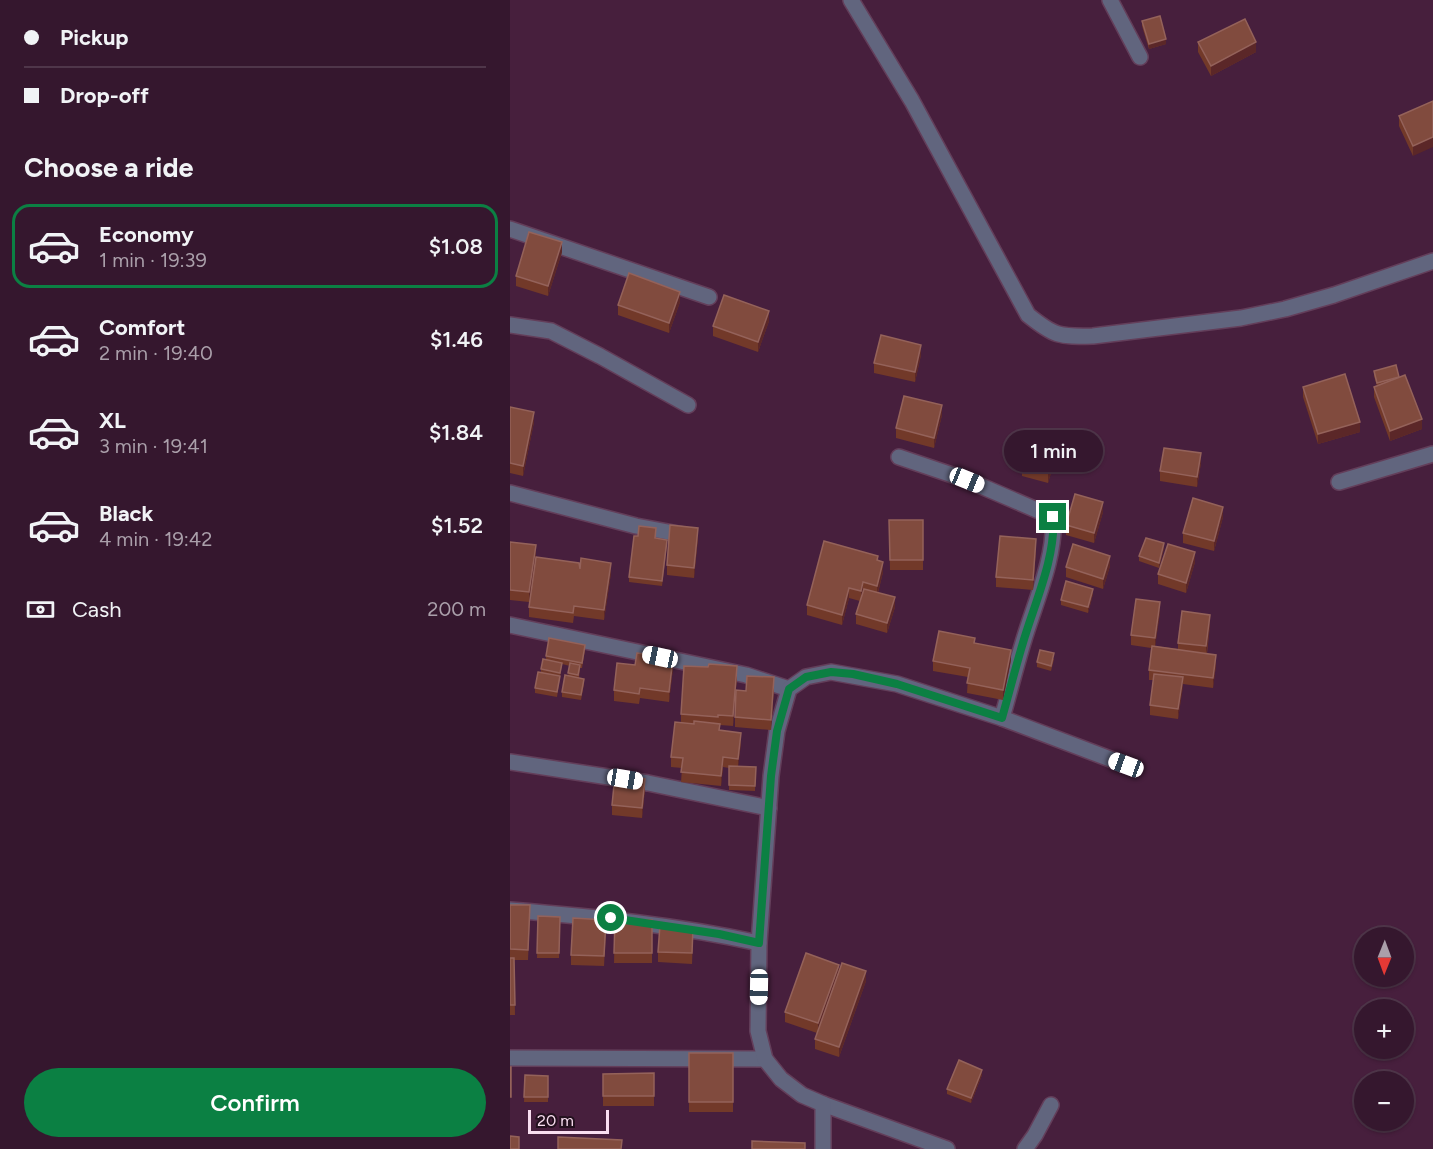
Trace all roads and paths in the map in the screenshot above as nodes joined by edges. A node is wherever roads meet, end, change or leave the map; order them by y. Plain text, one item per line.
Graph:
1 (851, 0) edge
2 (1110, 0) edge
3 (1140, 57) dead end
4 (510, 229) edge
5 (1433, 261) edge
6 (709, 297) dead end
7 (510, 325) edge
8 (688, 405) dead end
9 (1433, 454) edge
10 (899, 457) dead end
11 (1339, 482) dead end
12 (510, 493) edge
13 (684, 535) edge
14 (510, 625) edge
15 (789, 689) junction
16 (1002, 718) junction
17 (510, 762) edge
18 (1126, 765) dead end
19 (769, 808) junction
20 (510, 910) edge
21 (759, 943) junction
22 (510, 1058) edge
23 (765, 1059) junction
24 (823, 1104) junction
25 (1050, 1105) dead end
26 (823, 1149) edge
27 (947, 1149) edge
28 (1025, 1149) edge

1 - 5 street
2 - 3 street
4 - 6 street
7 - 8 street
9 - 11 street
10 - 16 street
12 - 13 street
14 - 15 street
15 - 16 street
15 - 19 street
16 - 18 street
17 - 19 street
19 - 21 street
20 - 21 street
21 - 23 street
22 - 23 street
23 - 24 street
24 - 26 street
24 - 27 street
25 - 28 street

